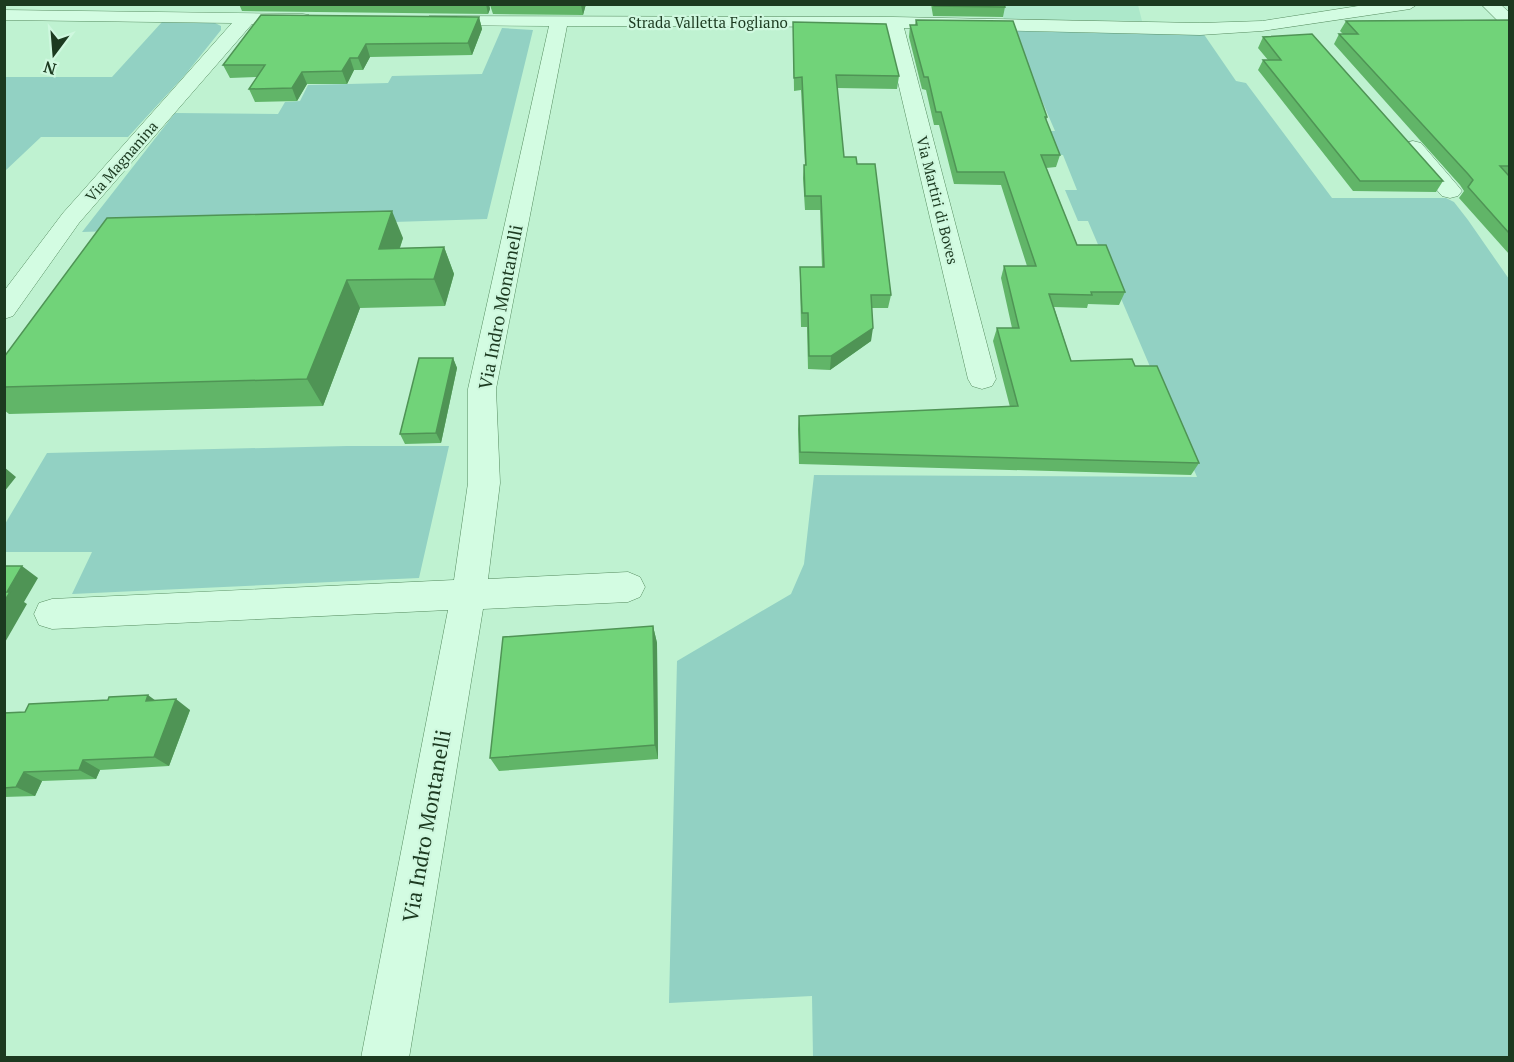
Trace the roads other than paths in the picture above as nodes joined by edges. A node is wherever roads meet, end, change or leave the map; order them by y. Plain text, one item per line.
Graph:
1 (1410, 4) edge
2 (1489, 4) edge
3 (723, 13) edge
4 (796, 13) edge
5 (4, 15) edge
6 (901, 16) edge
7 (246, 19) junction
8 (315, 19) edge
9 (420, 20) edge
10 (559, 22) junction
11 (1509, 23) edge
12 (1398, 131) edge
13 (1450, 191) dead end
14 (4, 310) edge
15 (982, 379) dead end
16 (628, 587) dead end
17 (467, 594) junction
18 (52, 614) dead end
19 (385, 1058) edge

1 - 6 street, Strada Valletta Fogliano
2 - 11 street
3 - 4 street, Strada Valletta Fogliano
3 - 10 street, Strada Valletta Fogliano
4 - 6 street, Strada Valletta Fogliano
5 - 7 street
6 - 15 street, Via Martiri di Boves
7 - 8 street
7 - 14 street, Via Magnanina
9 - 10 street, Strada Valletta Fogliano
10 - 17 street, Via Indro Montanelli
12 - 13 street
16 - 17 street
17 - 18 street
17 - 19 street, Via Indro Montanelli

